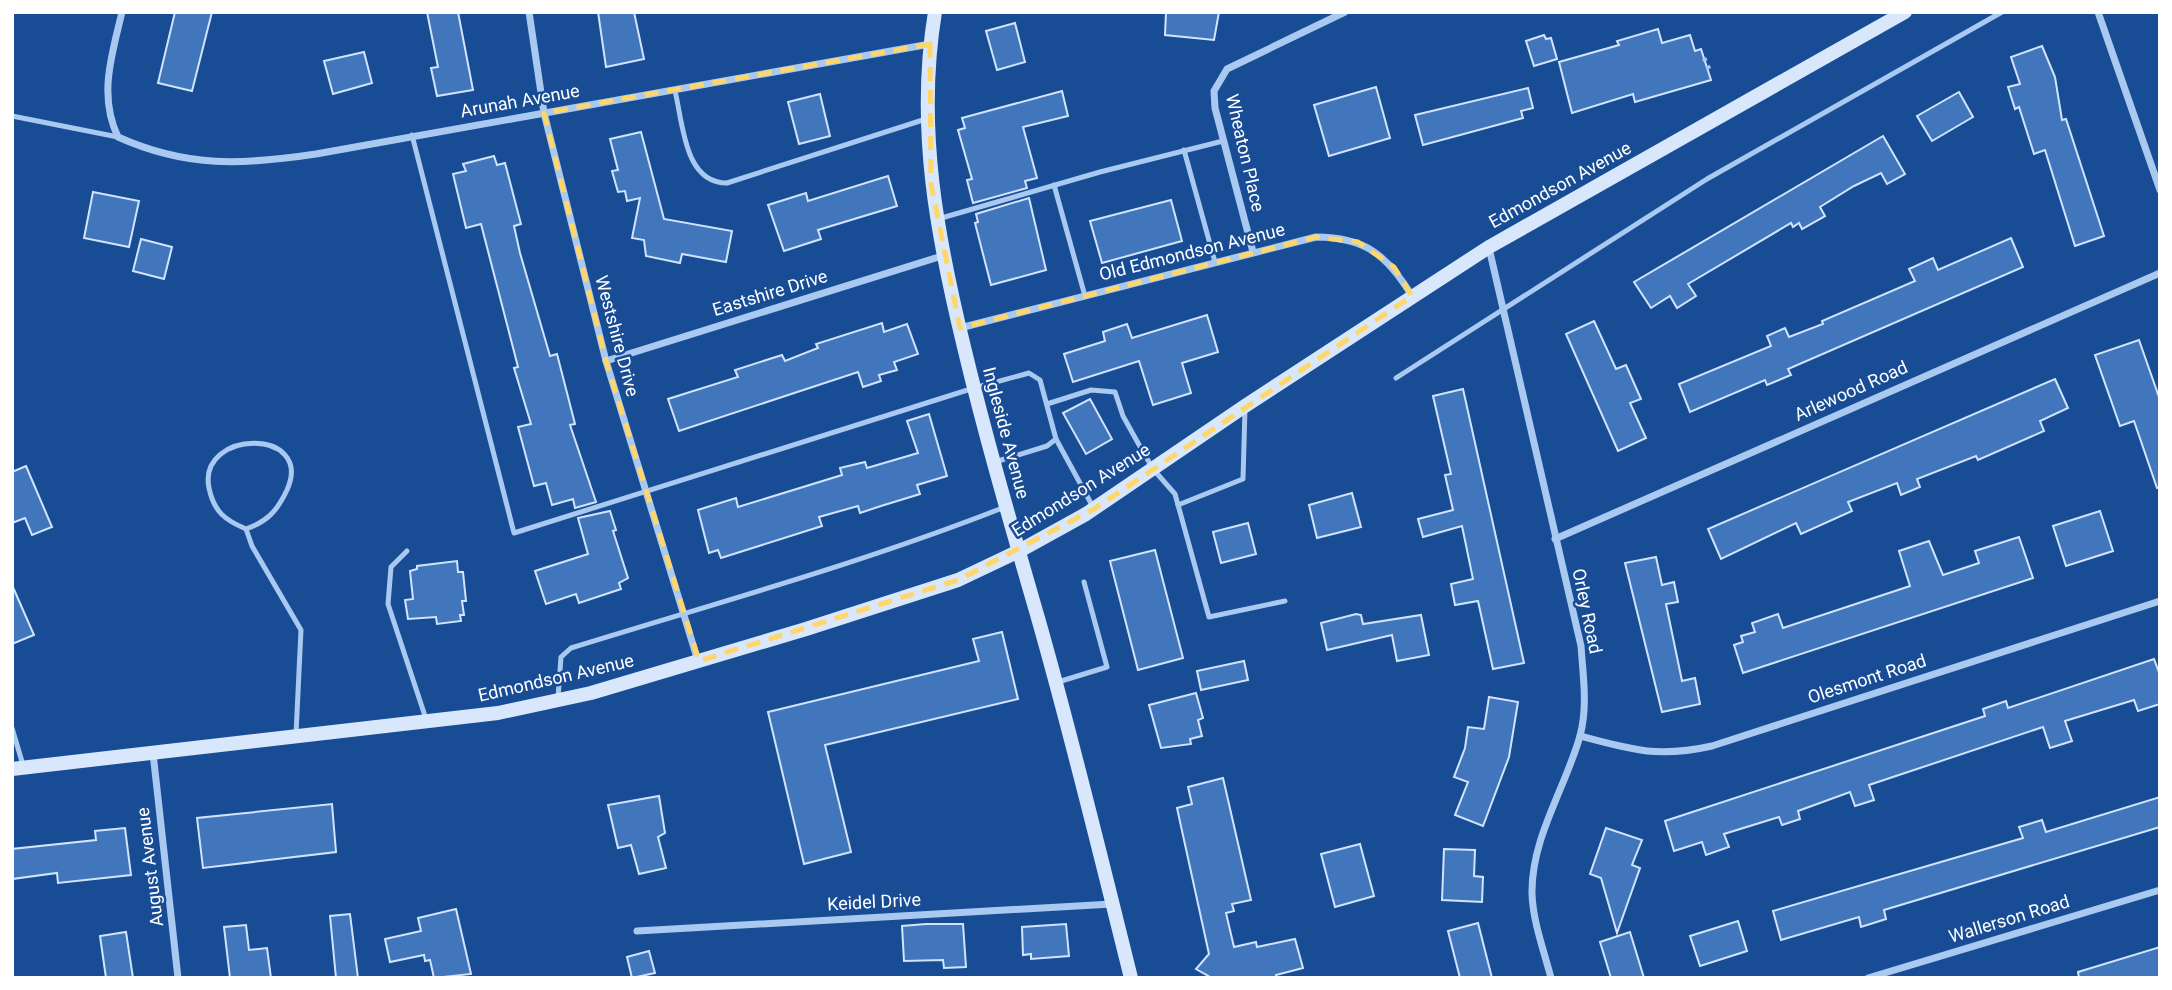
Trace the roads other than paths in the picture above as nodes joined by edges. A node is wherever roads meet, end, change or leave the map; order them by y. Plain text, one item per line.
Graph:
1 (122, 12) edge
2 (530, 12) edge
3 (935, 12) edge
4 (1345, 12) edge
5 (1905, 12) edge
6 (2002, 12) edge
7 (2098, 12) edge
8 (930, 44) junction
9 (676, 91) junction
10 (544, 113) junction
11 (12, 116) edge
12 (926, 119) junction
13 (412, 135) junction
14 (118, 137) junction
15 (1223, 141) junction
16 (1184, 150) junction
17 (1054, 185) junction
18 (2160, 190) edge
19 (935, 220) junction
20 (1489, 247) junction
21 (1253, 252) junction
22 (942, 257) junction
23 (1215, 262) junction
24 (2160, 273) edge
25 (1085, 296) junction
26 (1412, 296) junction
27 (1504, 310) junction
28 (960, 328) junction
29 (606, 360) junction
30 (1396, 378) dead end
31 (974, 388) junction
32 (1047, 404) junction
33 (1245, 405) junction
34 (1056, 439) junction
35 (992, 463) junction
36 (1153, 469) junction
37 (645, 492) junction
38 (1178, 505) junction
39 (1005, 507) junction
40 (1094, 509) junction
41 (246, 529) junction
42 (1555, 538) junction
43 (407, 551) dead end
44 (1019, 551) junction
45 (1083, 582) dead end
46 (1285, 601) dead end
47 (2160, 601) edge
48 (684, 613) junction
49 (699, 661) junction
50 (1055, 682) junction
51 (558, 701) junction
52 (427, 722) junction
53 (12, 728) edge
54 (1580, 736) junction
55 (296, 737) junction
56 (153, 753) junction
57 (18, 769) edge
58 (2160, 890) edge
59 (1112, 904) junction
60 (637, 931) dead end
61 (178, 978) edge
62 (1131, 978) edge
63 (1551, 978) edge
64 (1868, 978) edge

1 - 14 street
2 - 10 street, Westshire Drive
3 - 8 main road, Ingleside Avenue
4 - 15 street, Wheaton Place
5 - 20 main road, Edmondson Avenue
6 - 27 lane
7 - 18 street
8 - 9 street, Arunah Avenue
8 - 12 main road, Ingleside Avenue
9 - 10 street, Arunah Avenue
9 - 12 lane
10 - 13 street, Arunah Avenue
10 - 29 street, Westshire Drive
11 - 14 lane, Arunah Avenue
12 - 19 main road, Ingleside Avenue
13 - 14 street, Arunah Avenue
13 - 37 lane
15 - 16 lane
15 - 21 street, Wheaton Place
16 - 17 lane
16 - 23 lane
17 - 19 lane
17 - 25 lane
19 - 22 main road, Ingleside Avenue
20 - 26 main road, Edmondson Avenue
20 - 27 street, Orley Road
21 - 23 street, Old Edmondson Avenue
21 - 26 street, Old Edmondson Avenue
22 - 28 main road, Ingleside Avenue
22 - 29 street, Eastshire Drive
23 - 25 street, Old Edmondson Avenue
24 - 42 street, Arlewood Road
25 - 28 street, Old Edmondson Avenue
26 - 33 main road, Edmondson Avenue
27 - 30 lane
27 - 42 street, Orley Road
28 - 31 main road, Ingleside Avenue
29 - 37 street, Westshire Drive
31 - 32 lane
31 - 35 main road, Ingleside Avenue
31 - 37 lane
32 - 34 lane
32 - 36 lane
33 - 36 main road, Edmondson Avenue
33 - 38 lane
34 - 35 lane
34 - 40 lane
35 - 39 main road, Ingleside Avenue
36 - 38 lane
36 - 40 main road, Edmondson Avenue
37 - 48 street, Westshire Drive
38 - 46 lane
39 - 44 main road, Ingleside Avenue
39 - 48 lane
40 - 44 main road, Edmondson Avenue
41 - 41 lane
41 - 55 lane
42 - 54 street, Orley Road
43 - 52 lane
44 - 49 main road, Edmondson Avenue
44 - 50 main road, Ingleside Avenue
45 - 50 lane
47 - 54 street, Olesmont Road
48 - 49 street, Westshire Drive
48 - 51 lane
49 - 51 main road, Edmondson Avenue
50 - 59 main road, Ingleside Avenue
51 - 52 main road, Edmondson Avenue
52 - 55 main road, Edmondson Avenue
53 - 57 lane
54 - 63 street, Orley Road
55 - 56 main road, Edmondson Avenue
56 - 57 main road, Edmondson Avenue
56 - 61 street, August Avenue
58 - 64 street, Wallerson Road
59 - 60 street, Keidel Drive
59 - 62 main road, Ingleside Avenue

